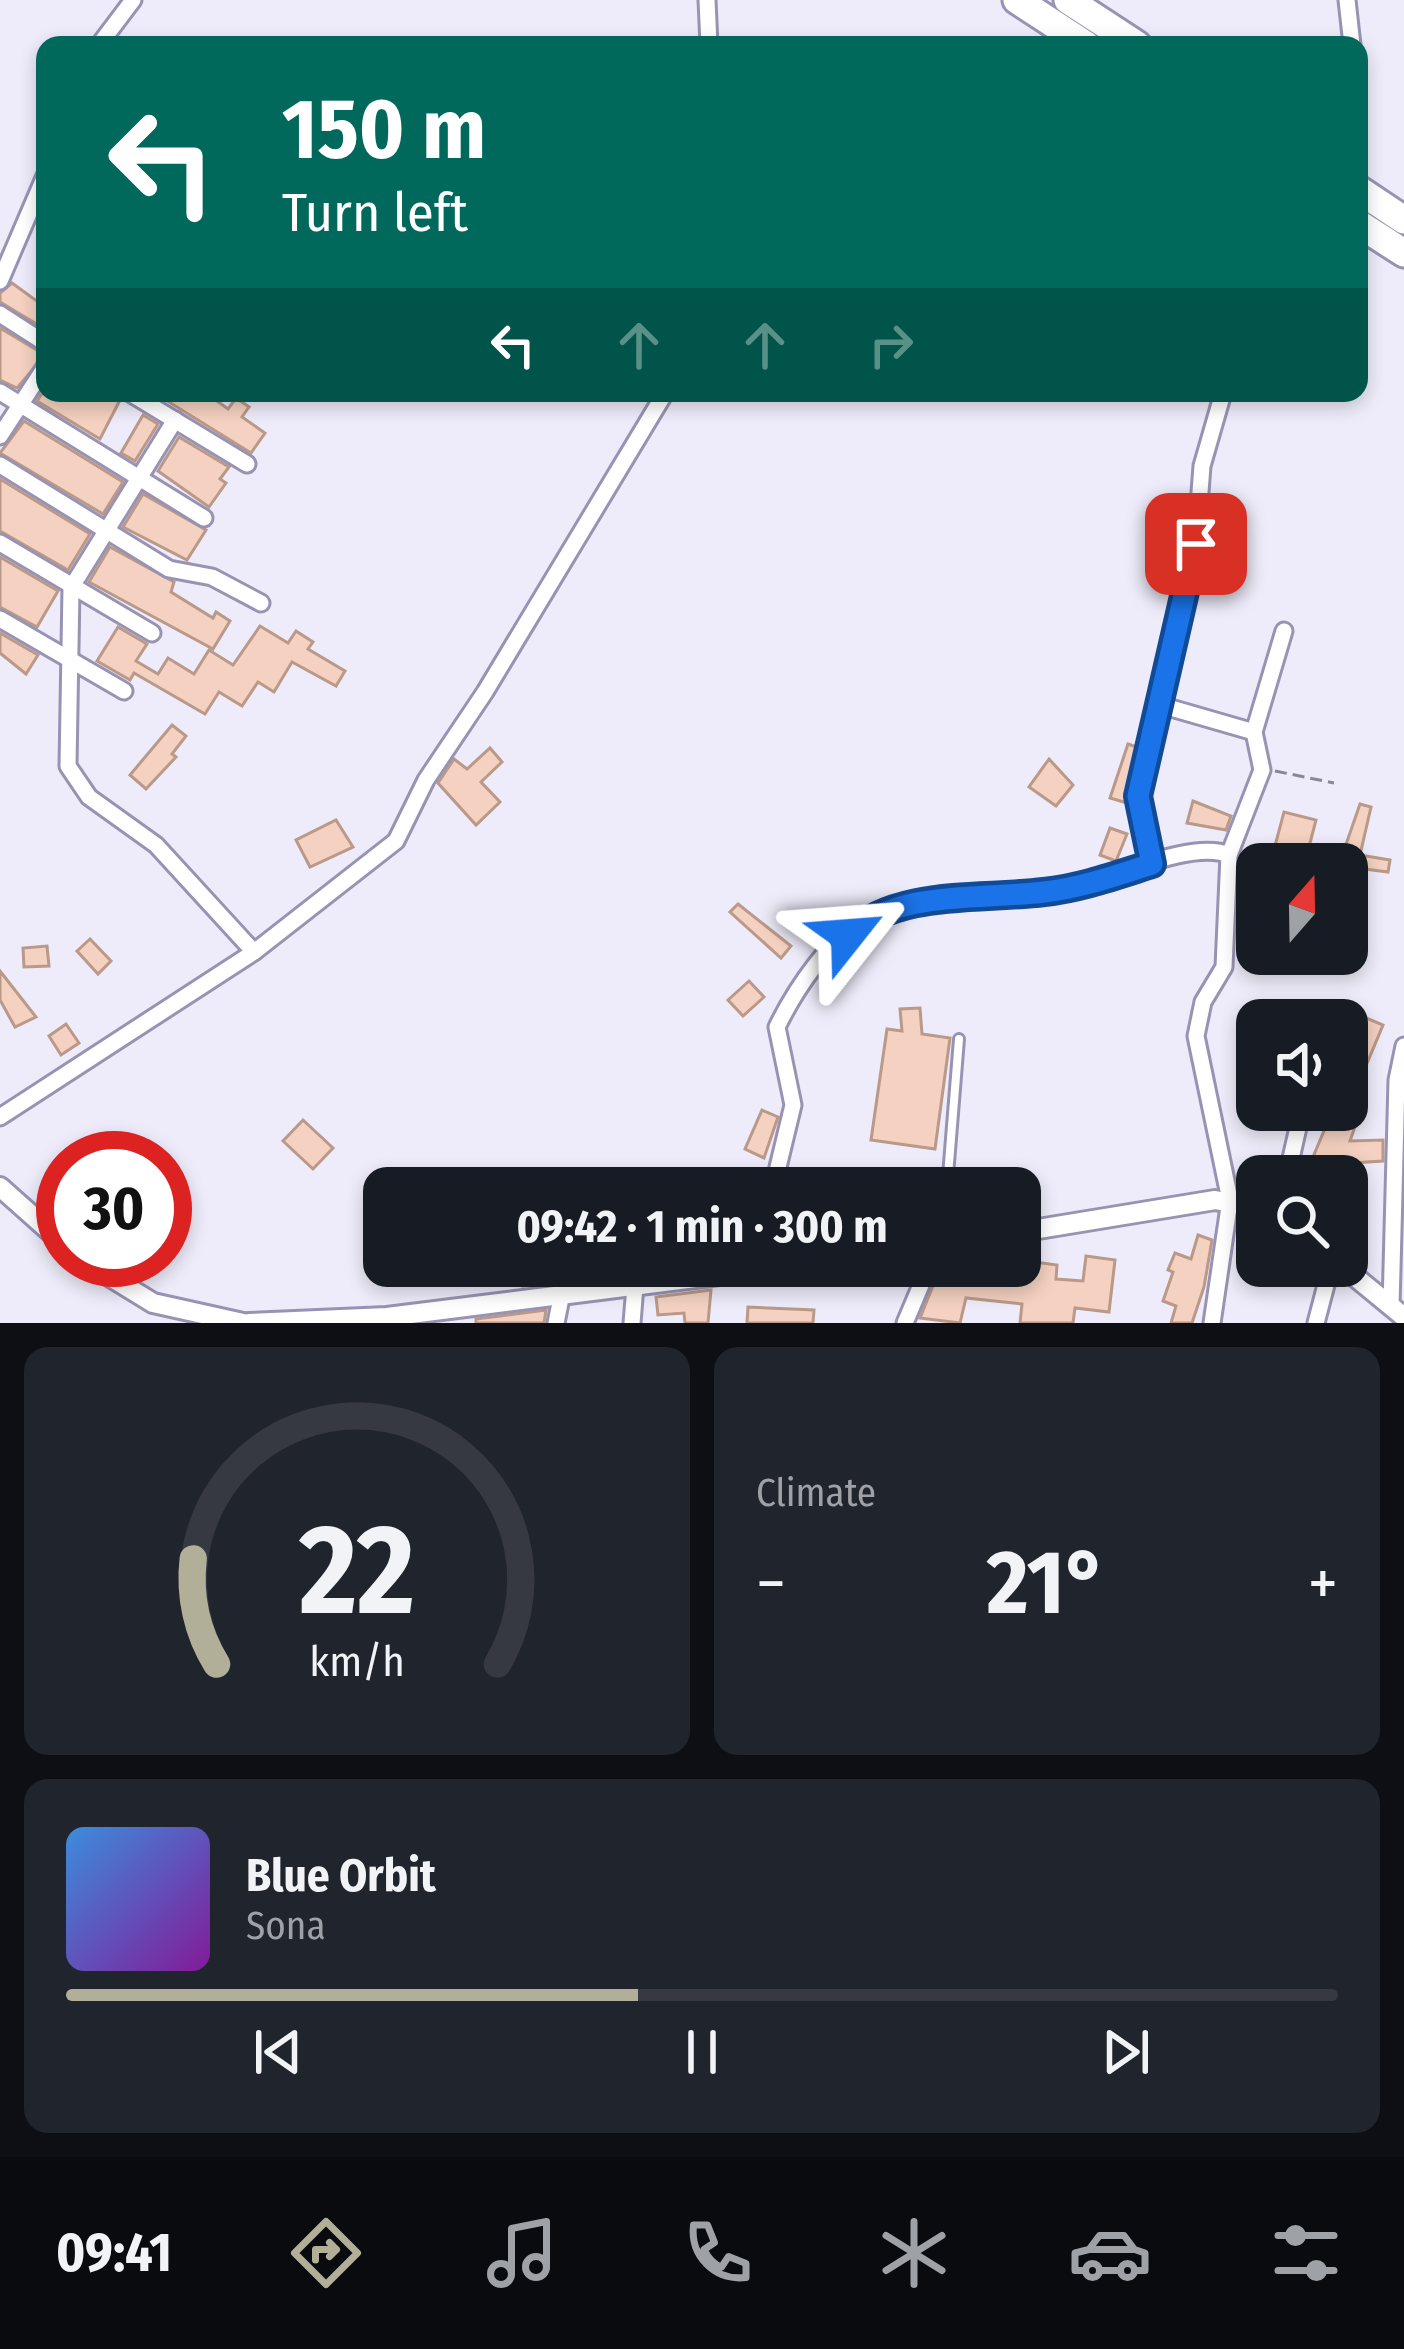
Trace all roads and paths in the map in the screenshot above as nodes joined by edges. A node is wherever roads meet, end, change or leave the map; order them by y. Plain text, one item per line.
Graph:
1 (133, 0) edge
2 (706, 0) edge
3 (1017, 0) edge
4 (1068, 0) edge
5 (1347, 0) edge
6 (105, 36) edge
7 (708, 36) edge
8 (1072, 36) edge
9 (1123, 36) edge
10 (1351, 36) edge
11 (1368, 196) edge
12 (36, 197) edge
13 (1404, 220) edge
14 (1368, 230) edge
15 (1404, 254) edge
16 (0, 280) edge
17 (0, 314) edge
18 (36, 337) edge
19 (36, 382) edge
20 (0, 392) edge
21 (145, 402) edge
22 (660, 402) edge
23 (1220, 402) edge
24 (21, 406) junction
25 (175, 420) junction
26 (0, 436) edge
27 (248, 464) dead end
28 (0, 465) edge
29 (142, 478) junction
30 (204, 518) dead end
31 (106, 534) junction
32 (0, 543) edge
33 (71, 588) junction
34 (261, 603) dead end
35 (0, 619) edge
36 (152, 632) dead end
37 (1284, 632) dead end
38 (74, 664) junction
39 (124, 691) dead end
40 (1156, 704) junction
41 (1255, 732) junction
42 (1262, 770) junction
43 (1334, 784) dead end
44 (1229, 855) junction
45 (1152, 864) junction
46 (254, 952) junction
47 (959, 1039) dead end
48 (1404, 1046) edge
49 (0, 1117) edge
50 (778, 1167) edge
51 (949, 1167) edge
52 (0, 1186) edge
53 (1230, 1200) junction
54 (1236, 1202) edge
55 (36, 1219) edge
56 (1041, 1229) edge
57 (126, 1287) edge
58 (625, 1287) edge
59 (635, 1287) edge
60 (920, 1287) edge
61 (1325, 1287) edge
62 (1368, 1287) edge
63 (562, 1293) junction
64 (1398, 1311) edge
65 (404, 1318) edge
66 (249, 1323) edge
67 (556, 1323) edge
68 (632, 1323) edge
69 (905, 1323) edge
70 (1212, 1323) edge
71 (1316, 1323) edge

1 - 6 street
2 - 7 street
3 - 8 highway
4 - 9 highway
5 - 10 street
11 - 13 highway
12 - 16 street
14 - 15 highway
17 - 18 street
19 - 24 street
20 - 24 street
21 - 25 street
22 - 46 street
23 - 40 street
24 - 26 street
24 - 29 street
25 - 27 street
25 - 29 street
28 - 31 street
29 - 30 street
29 - 31 street
31 - 33 street
31 - 34 street
32 - 33 street
33 - 36 street
33 - 38 street
35 - 38 street
37 - 41 street
38 - 39 street
38 - 46 street
40 - 41 street
40 - 45 street
41 - 42 street
42 - 43 path
42 - 44 street
44 - 45 street
44 - 53 street
45 - 50 street
46 - 49 street
47 - 51 lane
48 - 64 street
52 - 55 street
53 - 54 street
53 - 56 street
53 - 70 street
57 - 66 street
58 - 63 street
59 - 68 street
60 - 69 street
61 - 71 street
62 - 64 street
63 - 65 street
63 - 67 street
65 - 66 street

